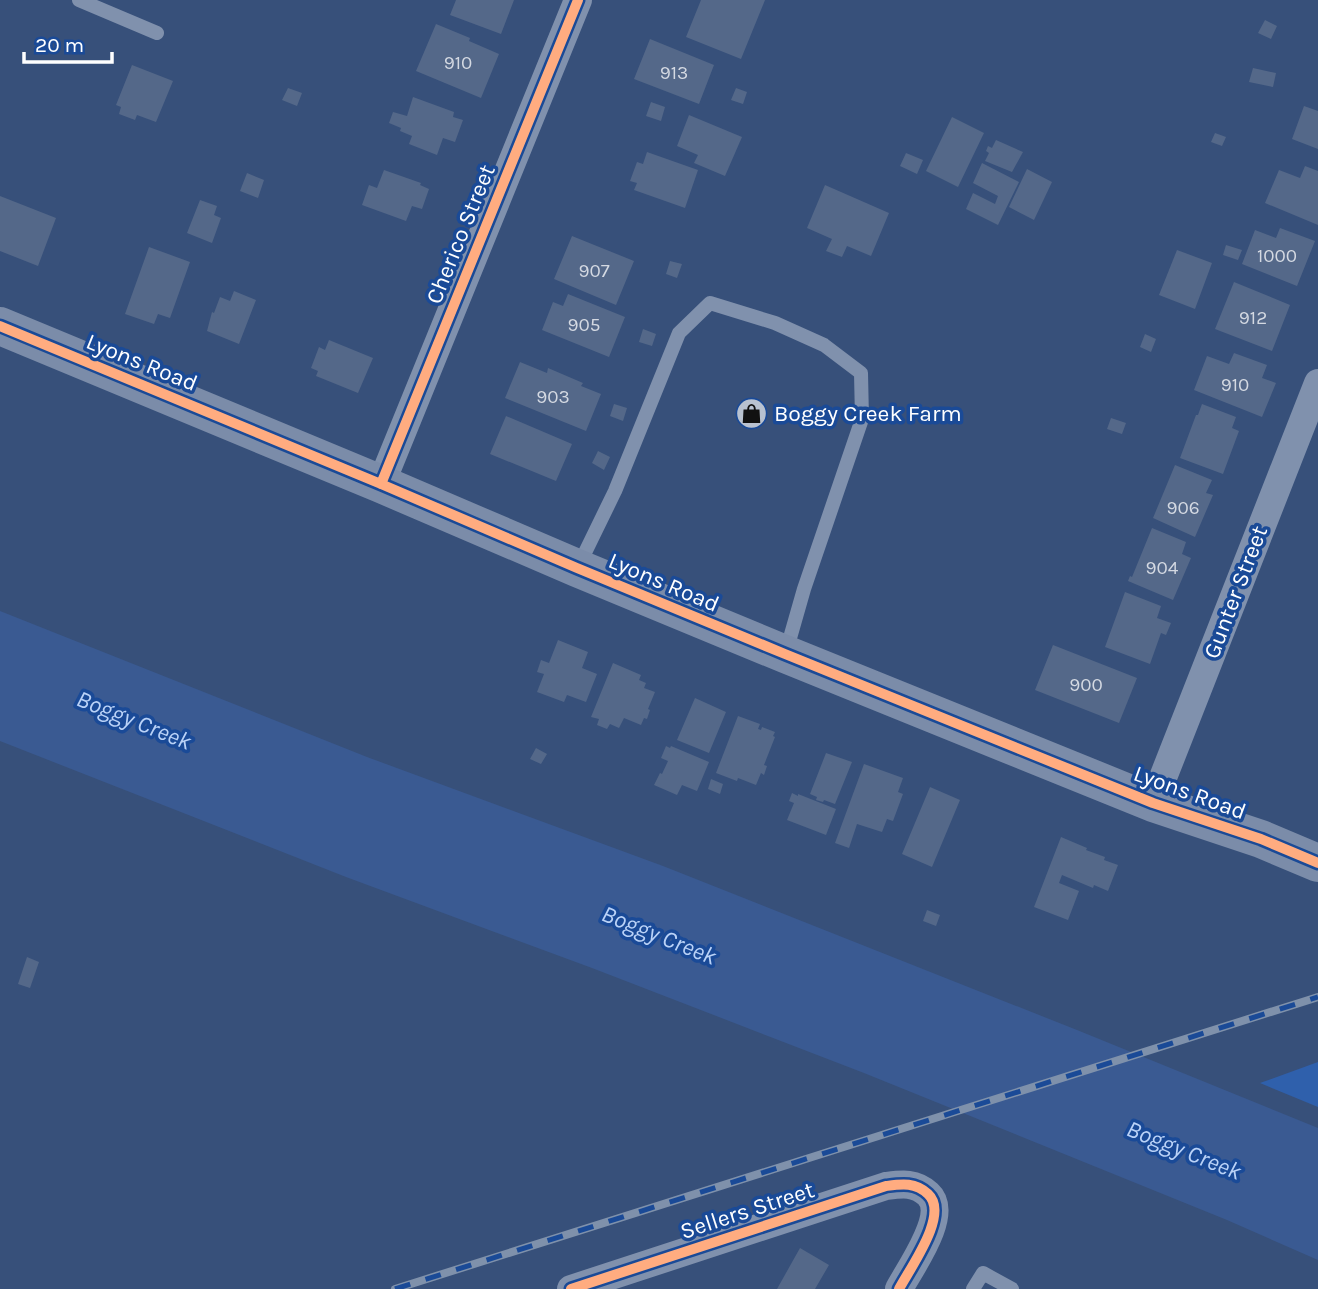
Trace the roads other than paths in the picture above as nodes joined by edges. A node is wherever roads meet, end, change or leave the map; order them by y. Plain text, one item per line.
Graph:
1 (79, 0) edge
2 (578, 0) edge
3 (157, 33) dead end
4 (0, 326) edge
5 (1318, 383) edge
6 (381, 484) junction
7 (577, 568) junction
8 (785, 654) junction
9 (1153, 803) junction
10 (1318, 863) edge
11 (571, 1289) edge
12 (899, 1289) edge
13 (974, 1289) edge
14 (1012, 1289) edge

1 - 3 lane
2 - 6 street, Cherico Street
4 - 6 street, Lyons Road
5 - 9 street, Gunter Street
6 - 7 street, Lyons Road
7 - 8 street, Lyons Road
7 - 8 lane
8 - 9 street, Lyons Road
9 - 10 street, Lyons Road
11 - 12 street, Sellers Street
13 - 14 lane

